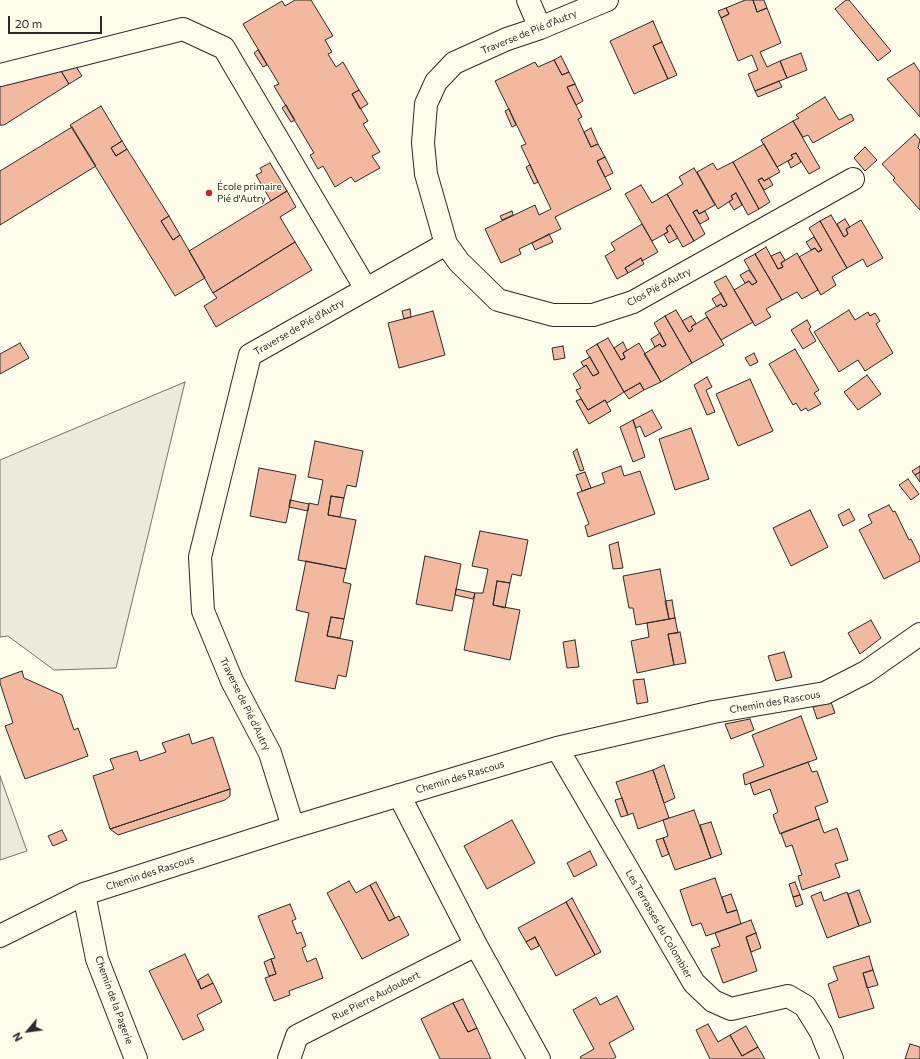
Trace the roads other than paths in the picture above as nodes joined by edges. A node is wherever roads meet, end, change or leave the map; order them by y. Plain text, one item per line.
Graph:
1 (528, 0) edge
2 (607, 0) edge
3 (540, 28) junction
4 (0, 75) edge
5 (852, 179) dead end
6 (446, 244) junction
7 (366, 289) junction
8 (920, 634) edge
9 (557, 748) junction
10 (399, 795) junction
11 (292, 827) junction
12 (84, 894) junction
13 (0, 936) edge
14 (476, 945) junction
15 (136, 1059) edge
16 (289, 1059) edge
17 (539, 1059) edge
18 (832, 1059) edge

1 - 3 street
2 - 3 street, Traverse de Pié d'Autry
3 - 6 street, Traverse de Pié d'Autry
4 - 7 street
5 - 6 street, Clos Pié d'Autry
6 - 7 street, Traverse de Pié d'Autry
7 - 11 street, Traverse de Pié d'Autry
8 - 9 street, Chemin des Rascous
9 - 10 street, Chemin des Rascous
9 - 18 street, Les Terrasses du Colombier
10 - 11 street, Chemin des Rascous
10 - 14 street
11 - 12 street, Chemin des Rascous
12 - 13 street, Chemin des Rascous
12 - 15 street, Chemin de la Pagerie
14 - 16 street, Rue Pierre Audoubert
14 - 17 street

